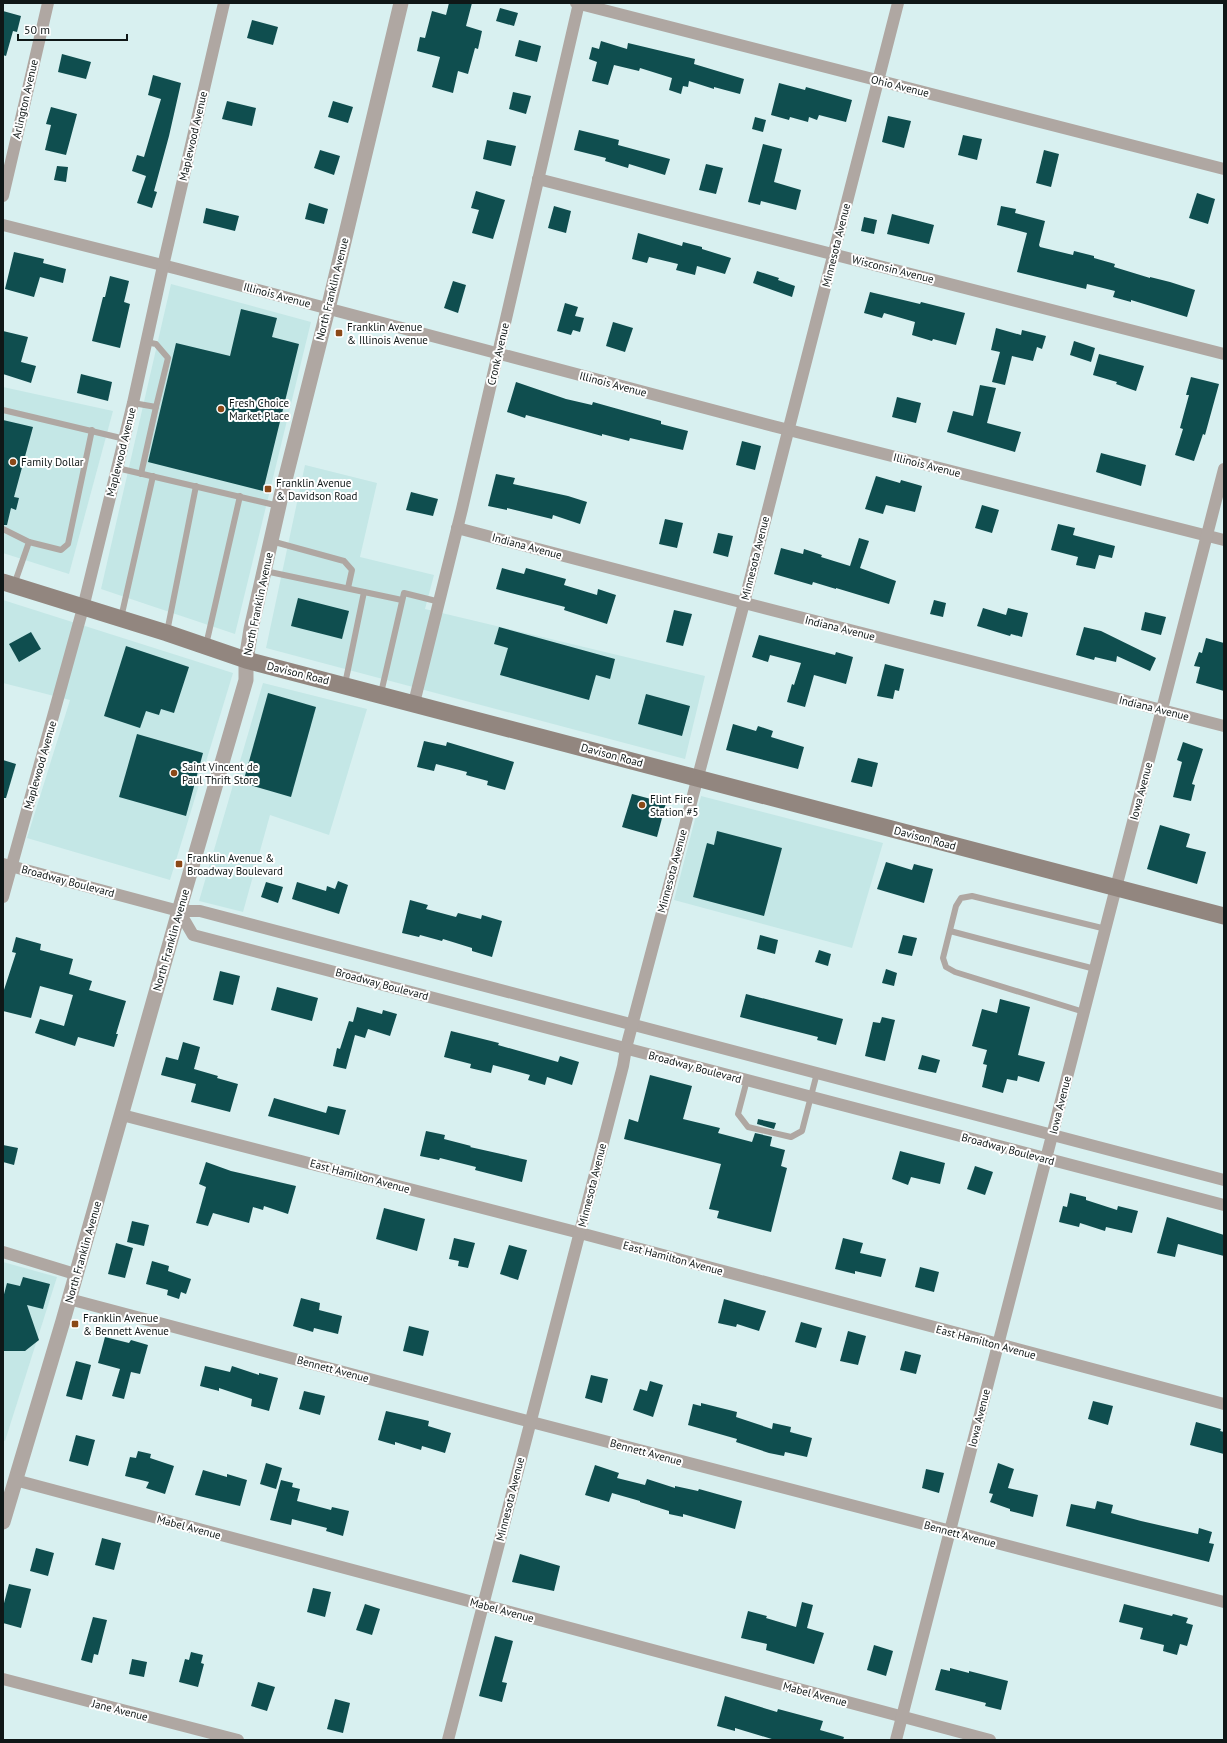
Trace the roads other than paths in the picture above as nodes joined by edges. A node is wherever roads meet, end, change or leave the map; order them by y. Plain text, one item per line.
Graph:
1 (48, 3) edge
2 (224, 3) edge
3 (401, 3) edge
4 (578, 3) edge
5 (898, 3) edge
6 (878, 81) junction
7 (1224, 170) edge
8 (538, 179) junction
9 (3, 196) edge
10 (3, 225) edge
11 (834, 254) junction
12 (163, 266) junction
13 (328, 309) junction
14 (146, 342) junction
15 (498, 353) junction
16 (1224, 354) edge
17 (134, 403) junction
18 (156, 407) junction
19 (3, 410) edge
20 (92, 430) junction
21 (787, 430) junction
22 (125, 439) junction
23 (117, 468) junction
24 (1224, 469) edge
25 (142, 474) junction
26 (153, 476) junction
27 (196, 486) junction
28 (240, 496) junction
29 (279, 506) junction
30 (457, 528) junction
31 (3, 529) edge
32 (1208, 536) junction
33 (1224, 540) edge
34 (271, 541) junction
35 (29, 542) junction
36 (264, 570) junction
37 (8, 584) edge
38 (348, 588) junction
39 (364, 592) junction
40 (402, 600) junction
41 (440, 602) junction
42 (744, 603) junction
43 (83, 608) junction
44 (121, 620) junction
45 (167, 633) junction
46 (206, 646) junction
47 (246, 660) junction
48 (344, 685) junction
49 (381, 695) junction
50 (414, 704) junction
51 (1162, 710) junction
52 (1224, 726) edge
53 (697, 778) junction
54 (7, 865) edge
55 (1116, 888) junction
56 (3, 897) edge
57 (179, 911) junction
58 (1224, 916) edge
59 (1106, 929) junction
60 (950, 931) junction
61 (1095, 969) junction
62 (1084, 1012) junction
63 (632, 1024) junction
64 (626, 1048) junction
65 (817, 1073) junction
66 (747, 1080) junction
67 (810, 1097) junction
68 (122, 1115) junction
69 (1052, 1135) junction
70 (1046, 1159) junction
71 (1224, 1180) edge
72 (1224, 1205) edge
73 (580, 1234) junction
74 (3, 1252) edge
75 (76, 1274) junction
76 (69, 1299) junction
77 (998, 1345) junction
78 (1224, 1404) edge
79 (530, 1421) junction
80 (15, 1480) junction
81 (3, 1522) edge
82 (950, 1532) junction
83 (1224, 1602) edge
84 (483, 1605) junction
85 (3, 1680) edge
86 (902, 1717) junction
87 (238, 1740) edge
88 (448, 1740) edge
89 (896, 1740) edge
90 (990, 1740) edge

1 - 9 street, Arlington Avenue
2 - 12 street, Maplewood Avenue
3 - 13 street, North Franklin Avenue
4 - 6 street, Ohio Avenue
4 - 8 street, Cronk Avenue
5 - 6 street, Minnesota Avenue
6 - 7 street, Ohio Avenue
6 - 11 street, Minnesota Avenue
8 - 11 street, Wisconsin Avenue
8 - 15 street, Cronk Avenue
10 - 12 street, Illinois Avenue
11 - 16 street, Wisconsin Avenue
11 - 21 street, Minnesota Avenue
12 - 13 street, Illinois Avenue
12 - 14 street, Maplewood Avenue
13 - 15 street, Illinois Avenue
13 - 29 street, North Franklin Avenue
14 - 17 street, Maplewood Avenue
14 - 18 lane
15 - 21 street, Illinois Avenue
15 - 30 street, Cronk Avenue
17 - 18 lane
17 - 22 street, Maplewood Avenue
18 - 25 lane
19 - 20 lane
20 - 22 lane
20 - 35 lane
21 - 32 street, Illinois Avenue
21 - 42 street, Minnesota Avenue
22 - 23 street, Maplewood Avenue
23 - 25 lane
23 - 43 street, Maplewood Avenue
24 - 32 street, Iowa Avenue
25 - 26 lane
26 - 27 lane
26 - 44 lane
27 - 28 lane
27 - 45 lane
28 - 29 lane
28 - 46 lane
29 - 34 street, North Franklin Avenue
30 - 41 street, Cronk Avenue
30 - 42 street, Indiana Avenue
31 - 35 lane
32 - 33 street, Illinois Avenue
32 - 51 street, Iowa Avenue
34 - 36 street, North Franklin Avenue
34 - 38 lane
35 - 37 lane
36 - 38 lane
36 - 47 street, North Franklin Avenue
37 - 43 main road, Davison Road
38 - 39 lane
39 - 40 lane
39 - 48 lane
40 - 41 lane
40 - 49 lane
41 - 50 street, Cronk Avenue
42 - 51 street, Indiana Avenue
42 - 53 street, Minnesota Avenue
43 - 44 main road, Davison Road
43 - 54 street, Maplewood Avenue
44 - 45 main road, Davison Road
45 - 46 main road, Davison Road
46 - 47 main road, Davison Road
47 - 48 main road, Davison Road
47 - 57 street, North Franklin Avenue
48 - 49 main road, Davison Road
49 - 50 main road, Davison Road
50 - 53 main road, Davison Road
51 - 52 street, Indiana Avenue
51 - 55 street, Iowa Avenue
53 - 55 main road, Davison Road
53 - 63 street, Minnesota Avenue
54 - 56 street, Maplewood Avenue
54 - 57 street, Broadway Boulevard
55 - 58 main road, Davison Road
55 - 59 street, Iowa Avenue
57 - 63 street, Broadway Boulevard
57 - 64 street, Broadway Boulevard
57 - 68 street, North Franklin Avenue
59 - 60 lane
59 - 61 street, Iowa Avenue
60 - 61 lane
60 - 62 lane
61 - 62 street, Iowa Avenue
62 - 69 street, Iowa Avenue
63 - 64 street, Minnesota Avenue
63 - 65 street, Broadway Boulevard
64 - 66 street, Broadway Boulevard
64 - 73 street, Minnesota Avenue
65 - 67 lane
65 - 69 street, Broadway Boulevard
66 - 67 street, Broadway Boulevard
66 - 67 lane
67 - 70 street, Broadway Boulevard
68 - 73 street, East Hamilton Avenue
68 - 75 street, North Franklin Avenue
69 - 70 street, Iowa Avenue
69 - 71 street, Broadway Boulevard
70 - 72 street, Broadway Boulevard
70 - 77 street, Iowa Avenue
73 - 77 street, East Hamilton Avenue
73 - 79 street, Minnesota Avenue
74 - 75 street
75 - 76 street, North Franklin Avenue
76 - 79 street, Bennett Avenue
76 - 80 street, North Franklin Avenue
77 - 78 street, East Hamilton Avenue
77 - 82 street, Iowa Avenue
79 - 82 street, Bennett Avenue
79 - 84 street, Minnesota Avenue
80 - 81 street, North Franklin Avenue
80 - 84 street, Mabel Avenue
82 - 83 street, Bennett Avenue
82 - 86 street, Iowa Avenue
84 - 86 street, Mabel Avenue
84 - 88 street, Minnesota Avenue
85 - 87 street, Jane Avenue
86 - 89 street, Iowa Avenue
86 - 90 street, Mabel Avenue

